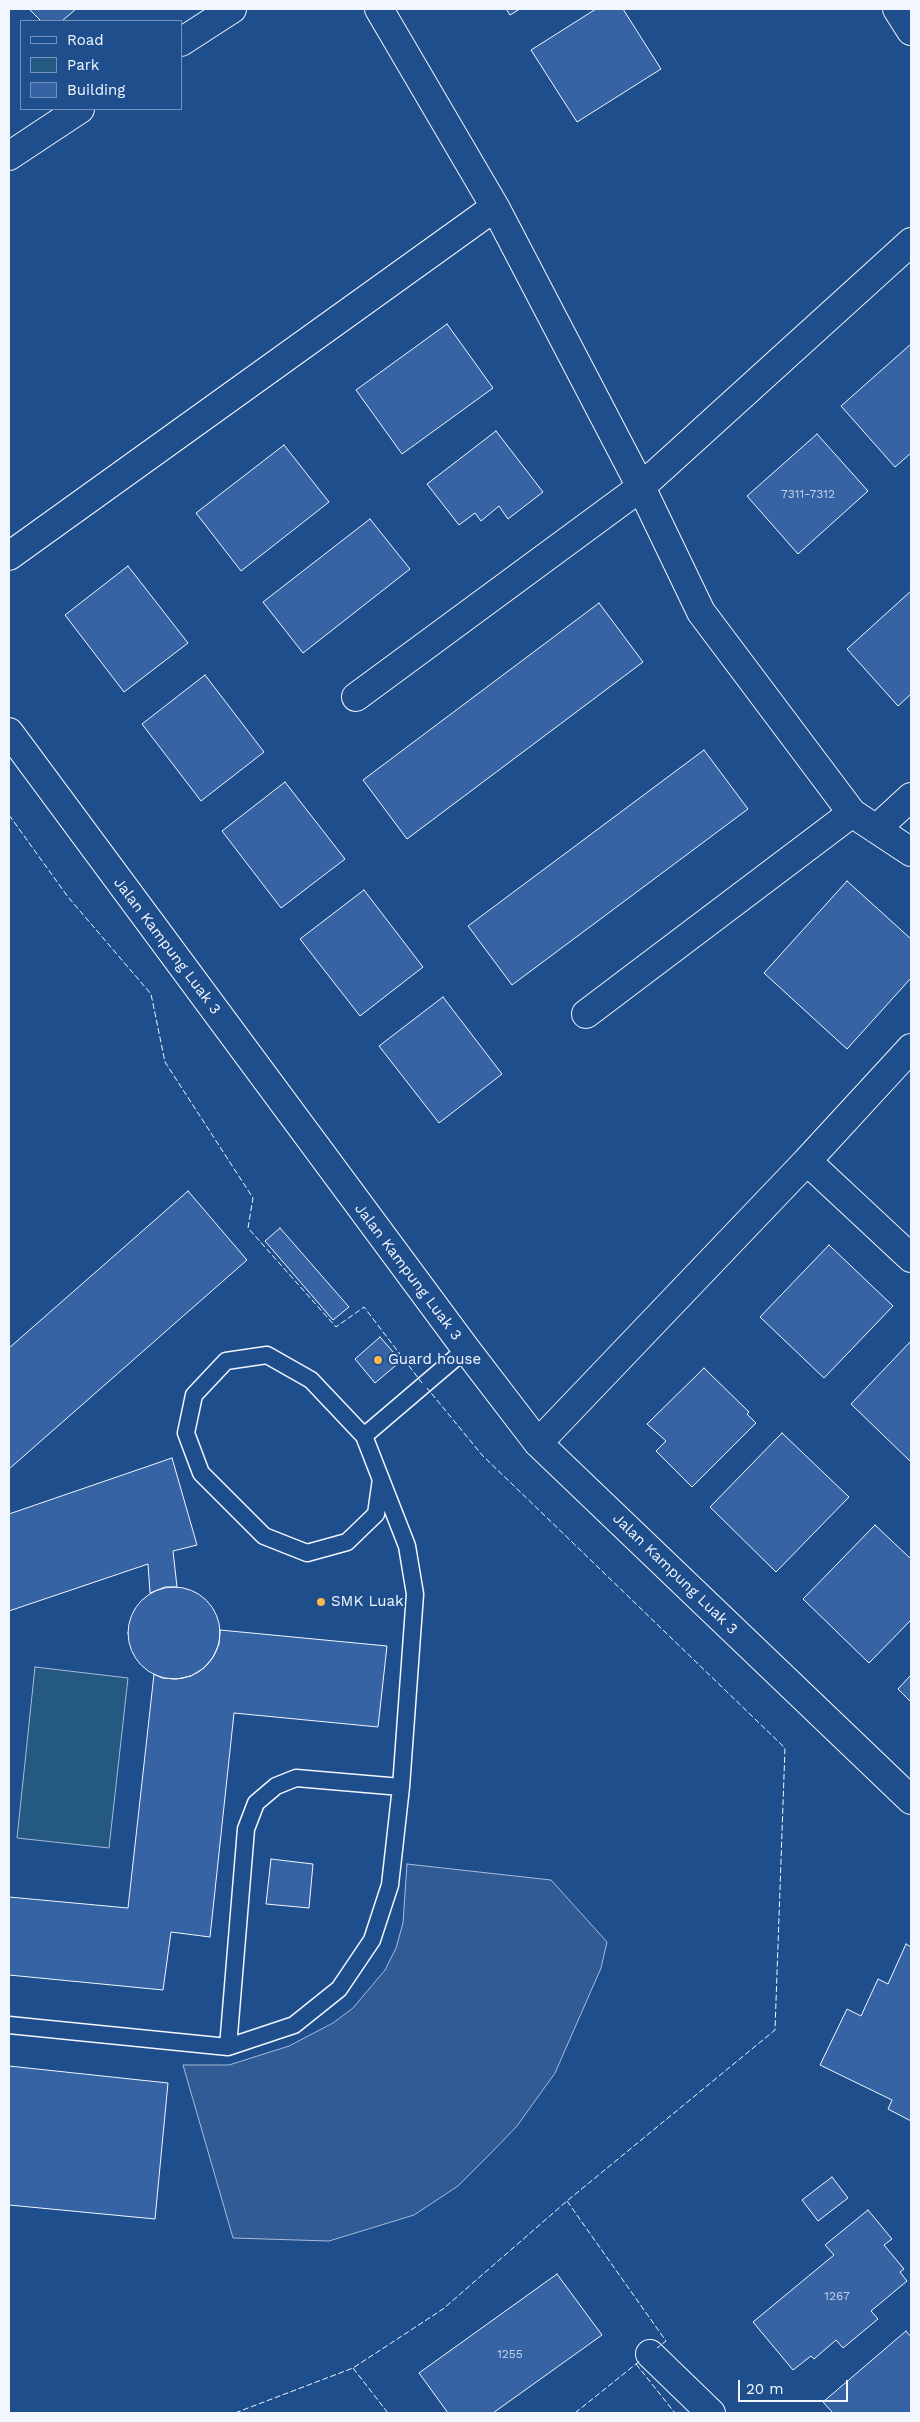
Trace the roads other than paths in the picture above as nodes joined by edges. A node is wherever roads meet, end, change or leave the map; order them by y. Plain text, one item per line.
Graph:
1 (232, 9) edge
2 (379, 9) edge
3 (897, 9) edge
4 (911, 31) edge
5 (182, 41) edge
6 (78, 110) edge
7 (9, 156) edge
8 (495, 207) junction
9 (911, 242) edge
10 (641, 486) junction
11 (9, 556) edge
12 (356, 697) dead end
13 (9, 732) edge
14 (911, 796) edge
15 (852, 813) junction
16 (876, 829) junction
17 (911, 852) edge
18 (586, 1014) dead end
19 (911, 1048) edge
20 (807, 1161) junction
21 (911, 1258) edge
22 (466, 1349) junction
23 (364, 1436) junction
24 (538, 1443) junction
25 (382, 1477) junction
26 (401, 1787) junction
27 (911, 1800) edge
28 (9, 2026) edge
29 (228, 2047) junction
30 (650, 2354) dead end
31 (712, 2413) edge

1 - 5 street
2 - 8 street
3 - 4 street
6 - 7 street
8 - 10 street
8 - 11 street
9 - 10 street
10 - 12 street
10 - 15 street
13 - 22 street, Jalan Kampung Luak 3
14 - 16 street
15 - 16 street
15 - 18 street
16 - 17 street
19 - 20 street
20 - 21 street
20 - 24 street
22 - 23 lane
22 - 24 street, Jalan Kampung Luak 3
23 - 25 lane
23 - 25 lane
24 - 27 street, Jalan Kampung Luak 3
25 - 26 lane
26 - 29 lane
26 - 29 lane
28 - 29 lane
30 - 31 street

